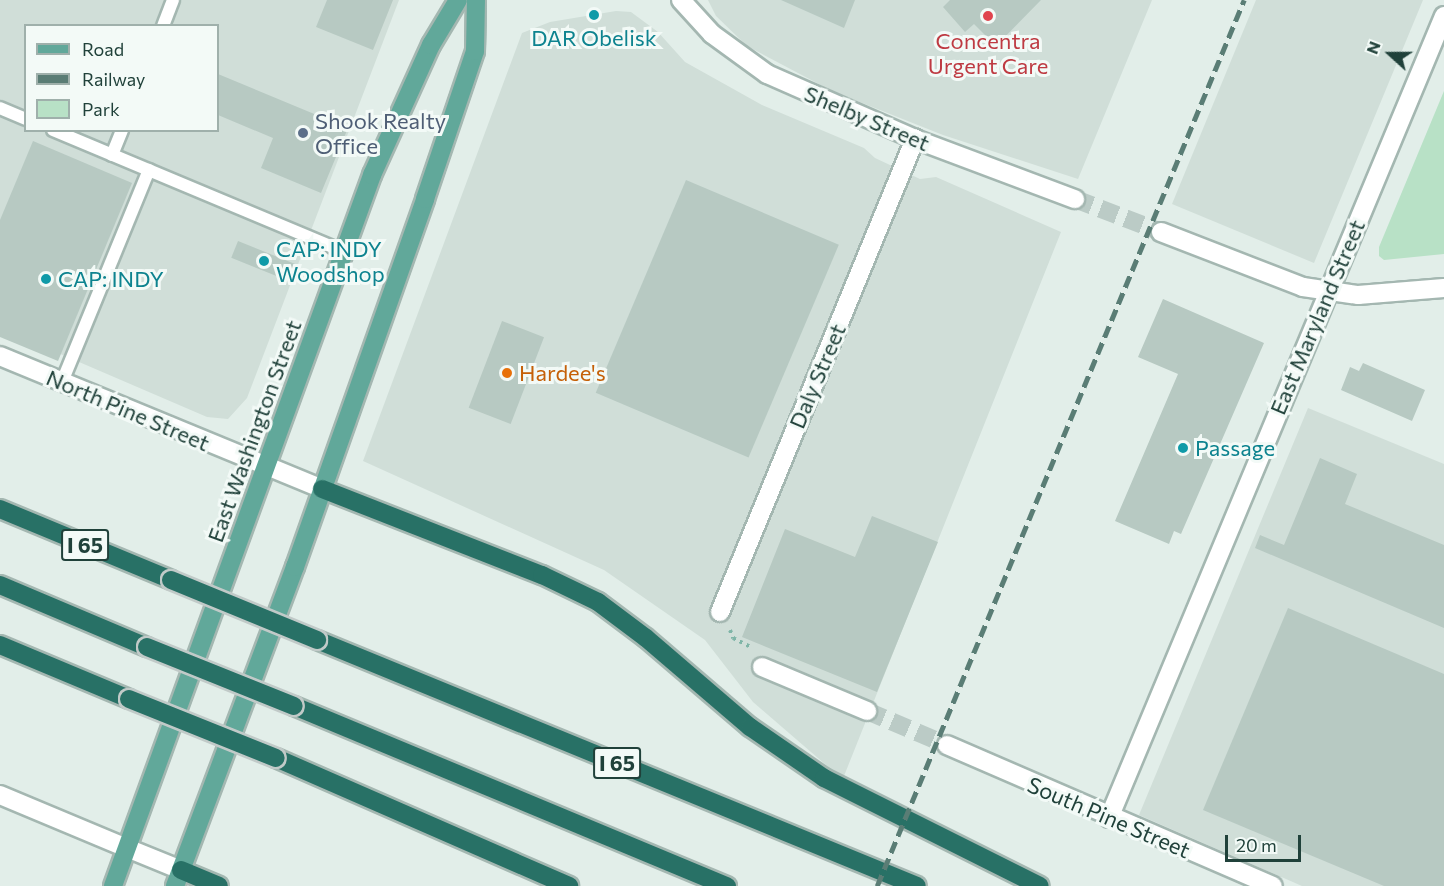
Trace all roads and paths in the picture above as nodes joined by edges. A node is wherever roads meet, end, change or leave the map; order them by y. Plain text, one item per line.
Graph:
1 (173, 0) edge
2 (458, 0) edge
3 (476, 0) edge
4 (681, 0) edge
5 (1444, 16) edge
6 (164, 24) edge
7 (0, 108) edge
8 (24, 118) edge
9 (58, 132) edge
10 (121, 132) edge
11 (915, 139) junction
12 (112, 155) junction
13 (148, 170) junction
14 (1075, 199) tunnel mouth
15 (1161, 232) tunnel mouth
16 (345, 252) junction
17 (1444, 288) edge
18 (1327, 292) junction
19 (0, 356) edge
20 (62, 382) junction
21 (266, 468) junction
22 (322, 489) junction
23 (0, 509) edge
24 (0, 585) edge
25 (720, 612) joint
26 (0, 645) edge
27 (762, 667) joint
28 (867, 711) tunnel mouth
29 (947, 745) tunnel mouth
30 (0, 795) edge
31 (1109, 818) junction
32 (127, 848) junction
33 (178, 878) edge
34 (112, 886) edge
35 (219, 886) edge
36 (569, 886) edge
37 (727, 886) edge
38 (917, 886) edge
39 (1040, 886) edge
40 (1273, 886) edge

1 - 6 lane
2 - 16 main road, East Washington Street
3 - 22 main road
4 - 11 street, Shelby Street
5 - 18 street, East Maryland Street
7 - 8 lane
9 - 12 lane
10 - 12 lane
11 - 14 street, Shelby Street
11 - 25 street, Daly Street
12 - 13 lane
13 - 16 lane
13 - 20 lane
15 - 18 street
16 - 21 main road, East Washington Street
17 - 18 street
18 - 31 street, East Maryland Street
19 - 20 street, North Pine Street
20 - 21 street, North Pine Street
21 - 22 street, North Pine Street
21 - 32 main road, East Washington Street
22 - 33 main road
22 - 39 highway
23 - 38 highway, I 65, bridge
24 - 37 highway, bridge
25 - 27 path
26 - 36 highway, bridge
27 - 28 street
29 - 31 street, South Pine Street
30 - 32 street
31 - 40 street, South Pine Street
32 - 33 street
32 - 34 main road, East Washington Street
33 - 35 highway

